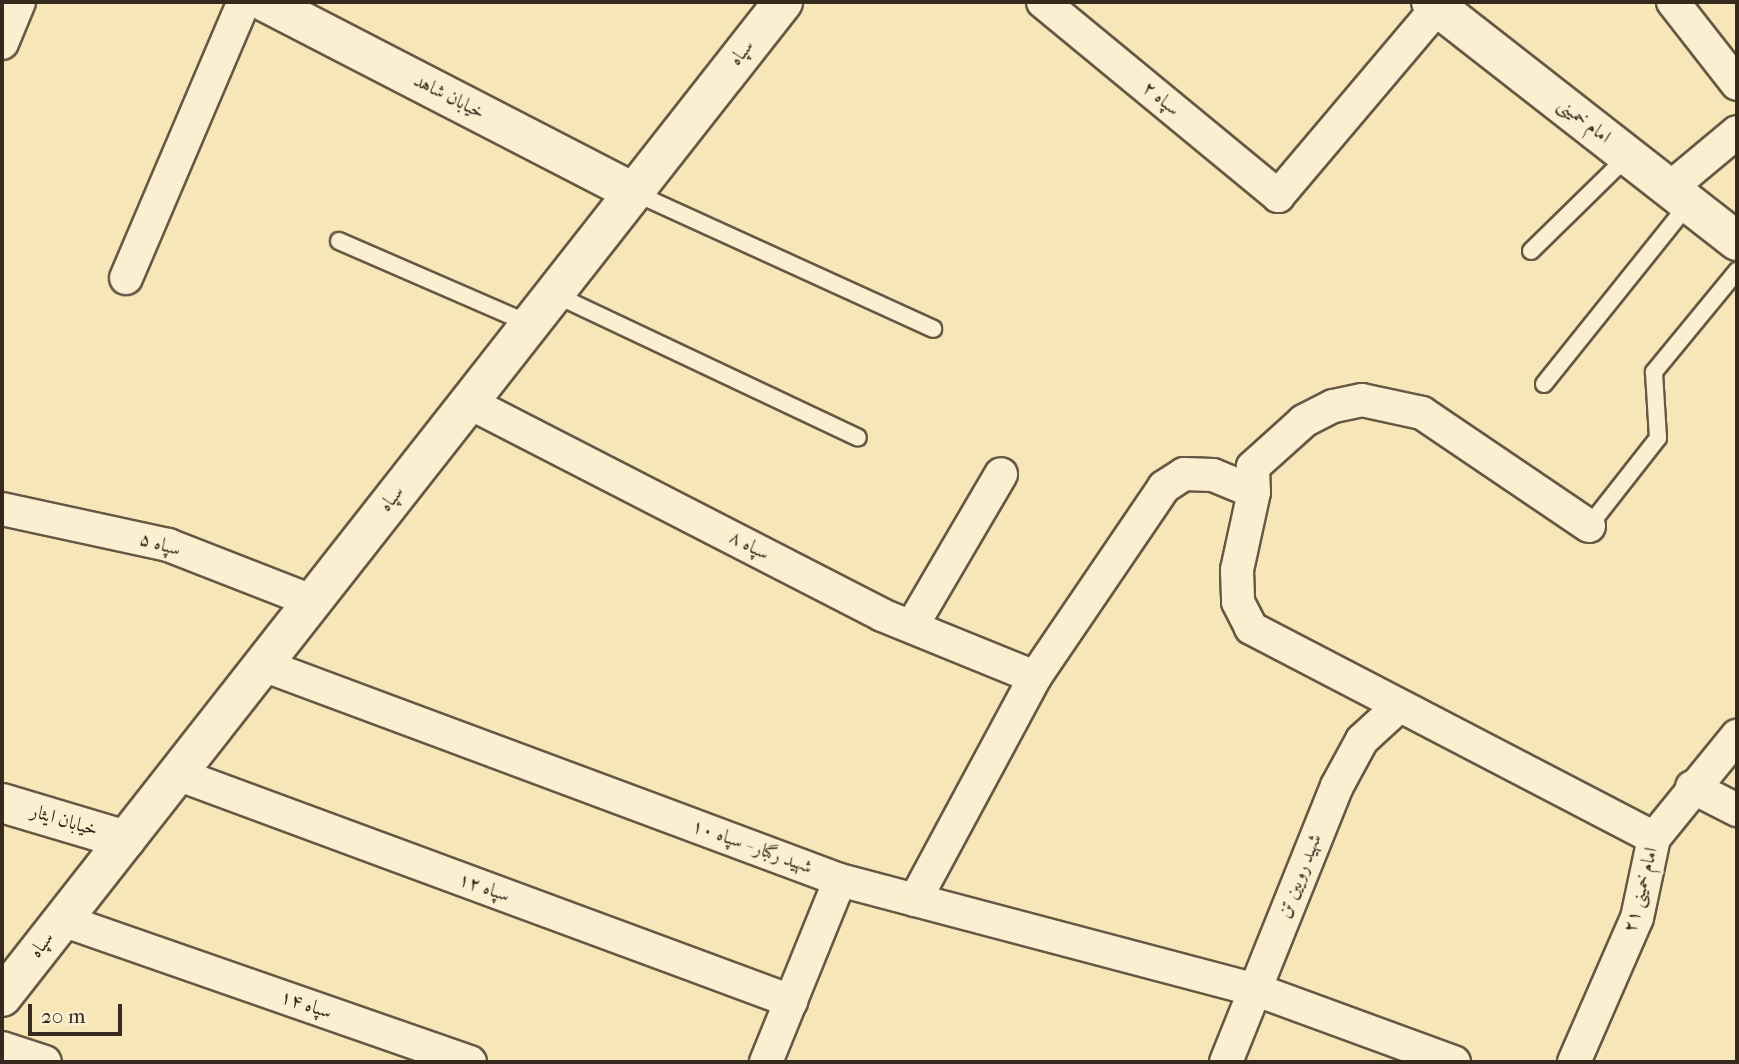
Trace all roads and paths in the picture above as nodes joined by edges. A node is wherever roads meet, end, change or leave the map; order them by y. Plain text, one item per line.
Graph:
1 (19, 2) edge
2 (244, 2) edge
3 (265, 2) edge
4 (781, 2) edge
5 (1044, 2) edge
6 (1673, 2) edge
7 (1435, 4) edge
8 (2, 43) edge
9 (1737, 84) edge
10 (1737, 132) edge
11 (1629, 156) junction
12 (633, 192) junction
13 (1680, 196) junction
14 (340, 241) dead end
15 (1737, 241) edge
16 (1531, 251) dead end
17 (1737, 271) edge
18 (126, 278) dead end
19 (554, 293) junction
20 (530, 324) junction
21 (933, 329) dead end
22 (1545, 384) dead end
23 (468, 402) junction
24 (858, 438) dead end
25 (1000, 474) dead end
26 (1254, 492) junction
27 (2, 509) edge
28 (1589, 526) joint
29 (312, 601) junction
30 (912, 626) junction
31 (263, 665) junction
32 (1035, 677) junction
33 (1399, 706) junction
34 (1737, 736) edge
35 (177, 774) junction
36 (1692, 787) junction
37 (2, 803) edge
38 (1737, 810) edge
39 (1654, 838) junction
40 (125, 840) junction
41 (840, 880) junction
42 (915, 900) junction
43 (62, 920) junction
44 (1254, 989) junction
45 (2, 997) edge
46 (791, 1001) junction
47 (2, 1048) edge
48 (45, 1062) edge
49 (470, 1062) edge
50 (766, 1062) edge
51 (1226, 1062) edge
52 (1454, 1062) edge
53 (1574, 1062) edge

1 - 8 street
2 - 18 street
3 - 12 main road, خیابان شاهد
4 - 12 main road, سپاه
5 - 7 street, سپاه ۲
6 - 9 street
7 - 11 main road, امام خمینی
10 - 13 street
11 - 13 main road, امام خمینی
11 - 16 lane
12 - 19 main road, سپاه
12 - 21 lane
13 - 15 main road, امام خمینی
13 - 22 lane
14 - 20 lane
17 - 28 lane
19 - 20 main road, سپاه
19 - 24 lane
20 - 23 main road, سپاه
23 - 29 main road, سپاه
23 - 30 street, سپاه ۸
25 - 30 street
26 - 28 street
26 - 32 street
26 - 33 street
27 - 29 street, سپاه ۵
29 - 31 main road, سپاه
30 - 32 street, سپاه ۸
31 - 35 main road, سپاه
31 - 41 street, شهید رگبار - سپاه ۱۰
32 - 42 street
33 - 39 street
33 - 44 street, شهید رویین تن
34 - 36 street, امام خمینی ۲۱
35 - 40 main road, سپاه
35 - 46 street, سپاه ۱۲
36 - 38 street
36 - 39 street, امام خمینی ۲۱
37 - 40 main road, خیابان ایثار
39 - 53 street, امام خمینی ۲۱
40 - 43 main road, سپاه
41 - 42 street, شهید رگبار - سپاه ۱۰
41 - 46 street
42 - 44 street, شهید رگبار - سپاه ۱۰
43 - 45 main road, سپاه
43 - 49 street, سپاه ۱۴
44 - 51 street, شهید رویین تن
44 - 52 street, شهید رگبار - سپاه ۱۰
46 - 50 street
47 - 48 street

